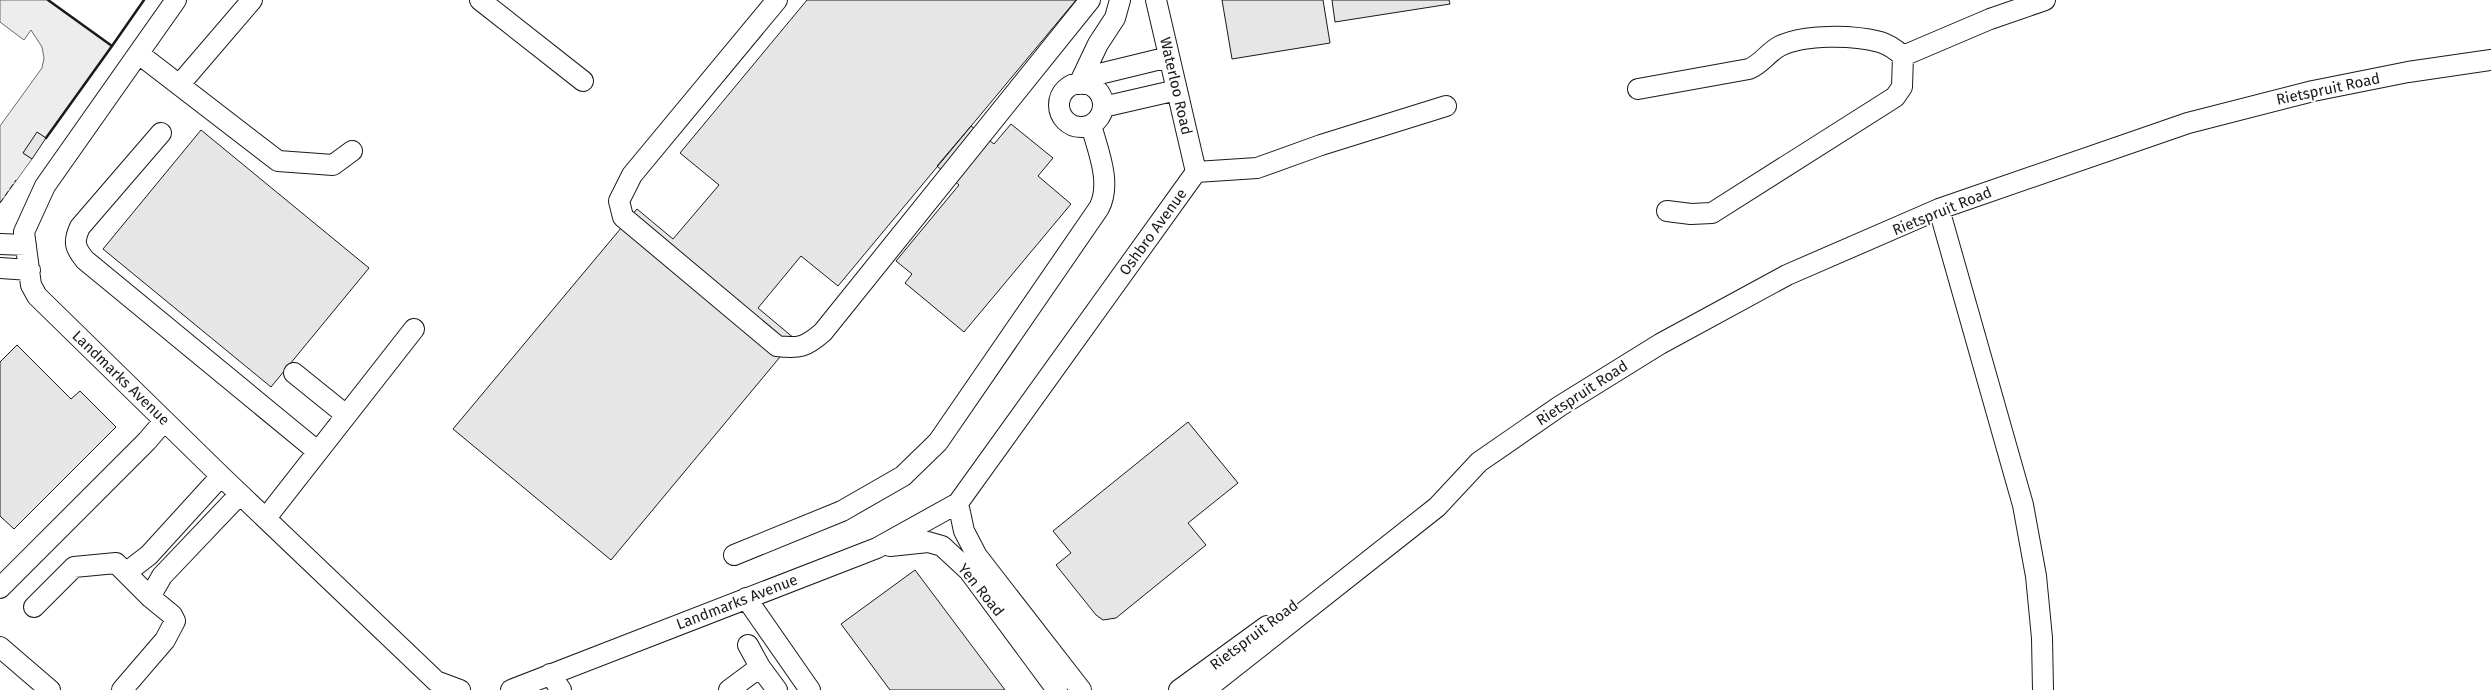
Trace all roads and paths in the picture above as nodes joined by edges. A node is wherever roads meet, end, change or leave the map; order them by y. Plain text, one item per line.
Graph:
1 (176, 0) edge
2 (252, 0) edge
3 (480, 0) edge
4 (777, 0) edge
5 (1090, 0) edge
6 (1120, 0) edge
7 (1156, 0) edge
8 (2045, 0) edge
9 (139, 54) junction
10 (1903, 56) junction
11 (1169, 57) junction
12 (2491, 60) edge
13 (583, 81) dead end
14 (180, 84) junction
15 (1081, 84) junction
16 (1638, 89) dead end
17 (1177, 90) junction
18 (1446, 106) dead end
19 (1103, 107) junction
20 (1091, 125) junction
21 (161, 133) dead end
22 (352, 150) dead end
23 (1196, 172) junction
24 (1939, 209) junction
25 (1666, 211) dead end
26 (0, 244) edge
27 (26, 245) junction
28 (0, 268) edge
29 (30, 270) junction
30 (414, 329) dead end
31 (294, 373) dead end
32 (346, 415) junction
33 (164, 421) junction
34 (317, 451) junction
35 (221, 476) junction
36 (1450, 493) junction
37 (240, 494) junction
38 (958, 503) junction
39 (266, 518) junction
40 (877, 548) junction
41 (734, 555) dead end
42 (126, 572) junction
43 (0, 588) edge
44 (150, 596) junction
45 (746, 598) junction
46 (34, 607) dead end
47 (748, 645) dead end
48 (0, 647) edge
49 (760, 667) junction
50 (550, 674) junction
51 (50, 690) edge
52 (122, 690) edge
53 (460, 690) edge
54 (511, 690) edge
55 (561, 690) edge
56 (729, 690) edge
57 (777, 690) edge
58 (810, 690) edge
59 (1057, 690) edge
60 (1081, 690) edge
61 (1179, 690) edge
62 (1205, 690) edge
63 (2043, 690) edge

1 - 9 street, Landmarks Avenue
2 - 14 street
3 - 13 street
4 - 5 street
6 - 15 street
7 - 11 street, Waterloo Road
8 - 10 street
9 - 14 street
9 - 27 street, Landmarks Avenue
10 - 16 street
10 - 25 street
11 - 15 street
11 - 17 street, Waterloo Road
12 - 24 street, Rietspruit Road
14 - 22 street
15 - 19 street
15 - 20 street
17 - 19 street
17 - 23 street, Waterloo Road
18 - 23 street, Oshbro Avenue
19 - 20 street
20 - 41 street
21 - 34 street
23 - 38 street, Oshbro Avenue
24 - 36 street, Rietspruit Road
24 - 63 street
26 - 27 street
27 - 29 street, Landmarks Avenue
28 - 29 street
29 - 33 street, Landmarks Avenue
30 - 32 street
31 - 32 street
32 - 34 street
33 - 35 street, Landmarks Avenue
33 - 43 street
34 - 39 street
35 - 37 street, Landmarks Avenue
35 - 42 street
36 - 61 street, Rietspruit Road
36 - 62 street, Rietspruit Road
37 - 39 street, Landmarks Avenue
37 - 44 street
38 - 40 street, Landmarks Avenue
38 - 60 street, Yen Road
39 - 53 street, Landmarks Avenue
40 - 45 street, Landmarks Avenue
40 - 59 street, Yen Road
42 - 44 street
42 - 46 street
44 - 52 street
45 - 50 street, Landmarks Avenue
45 - 58 street
47 - 49 street
48 - 51 street
49 - 56 street
49 - 57 street
50 - 54 street, Landmarks Avenue
50 - 55 street

